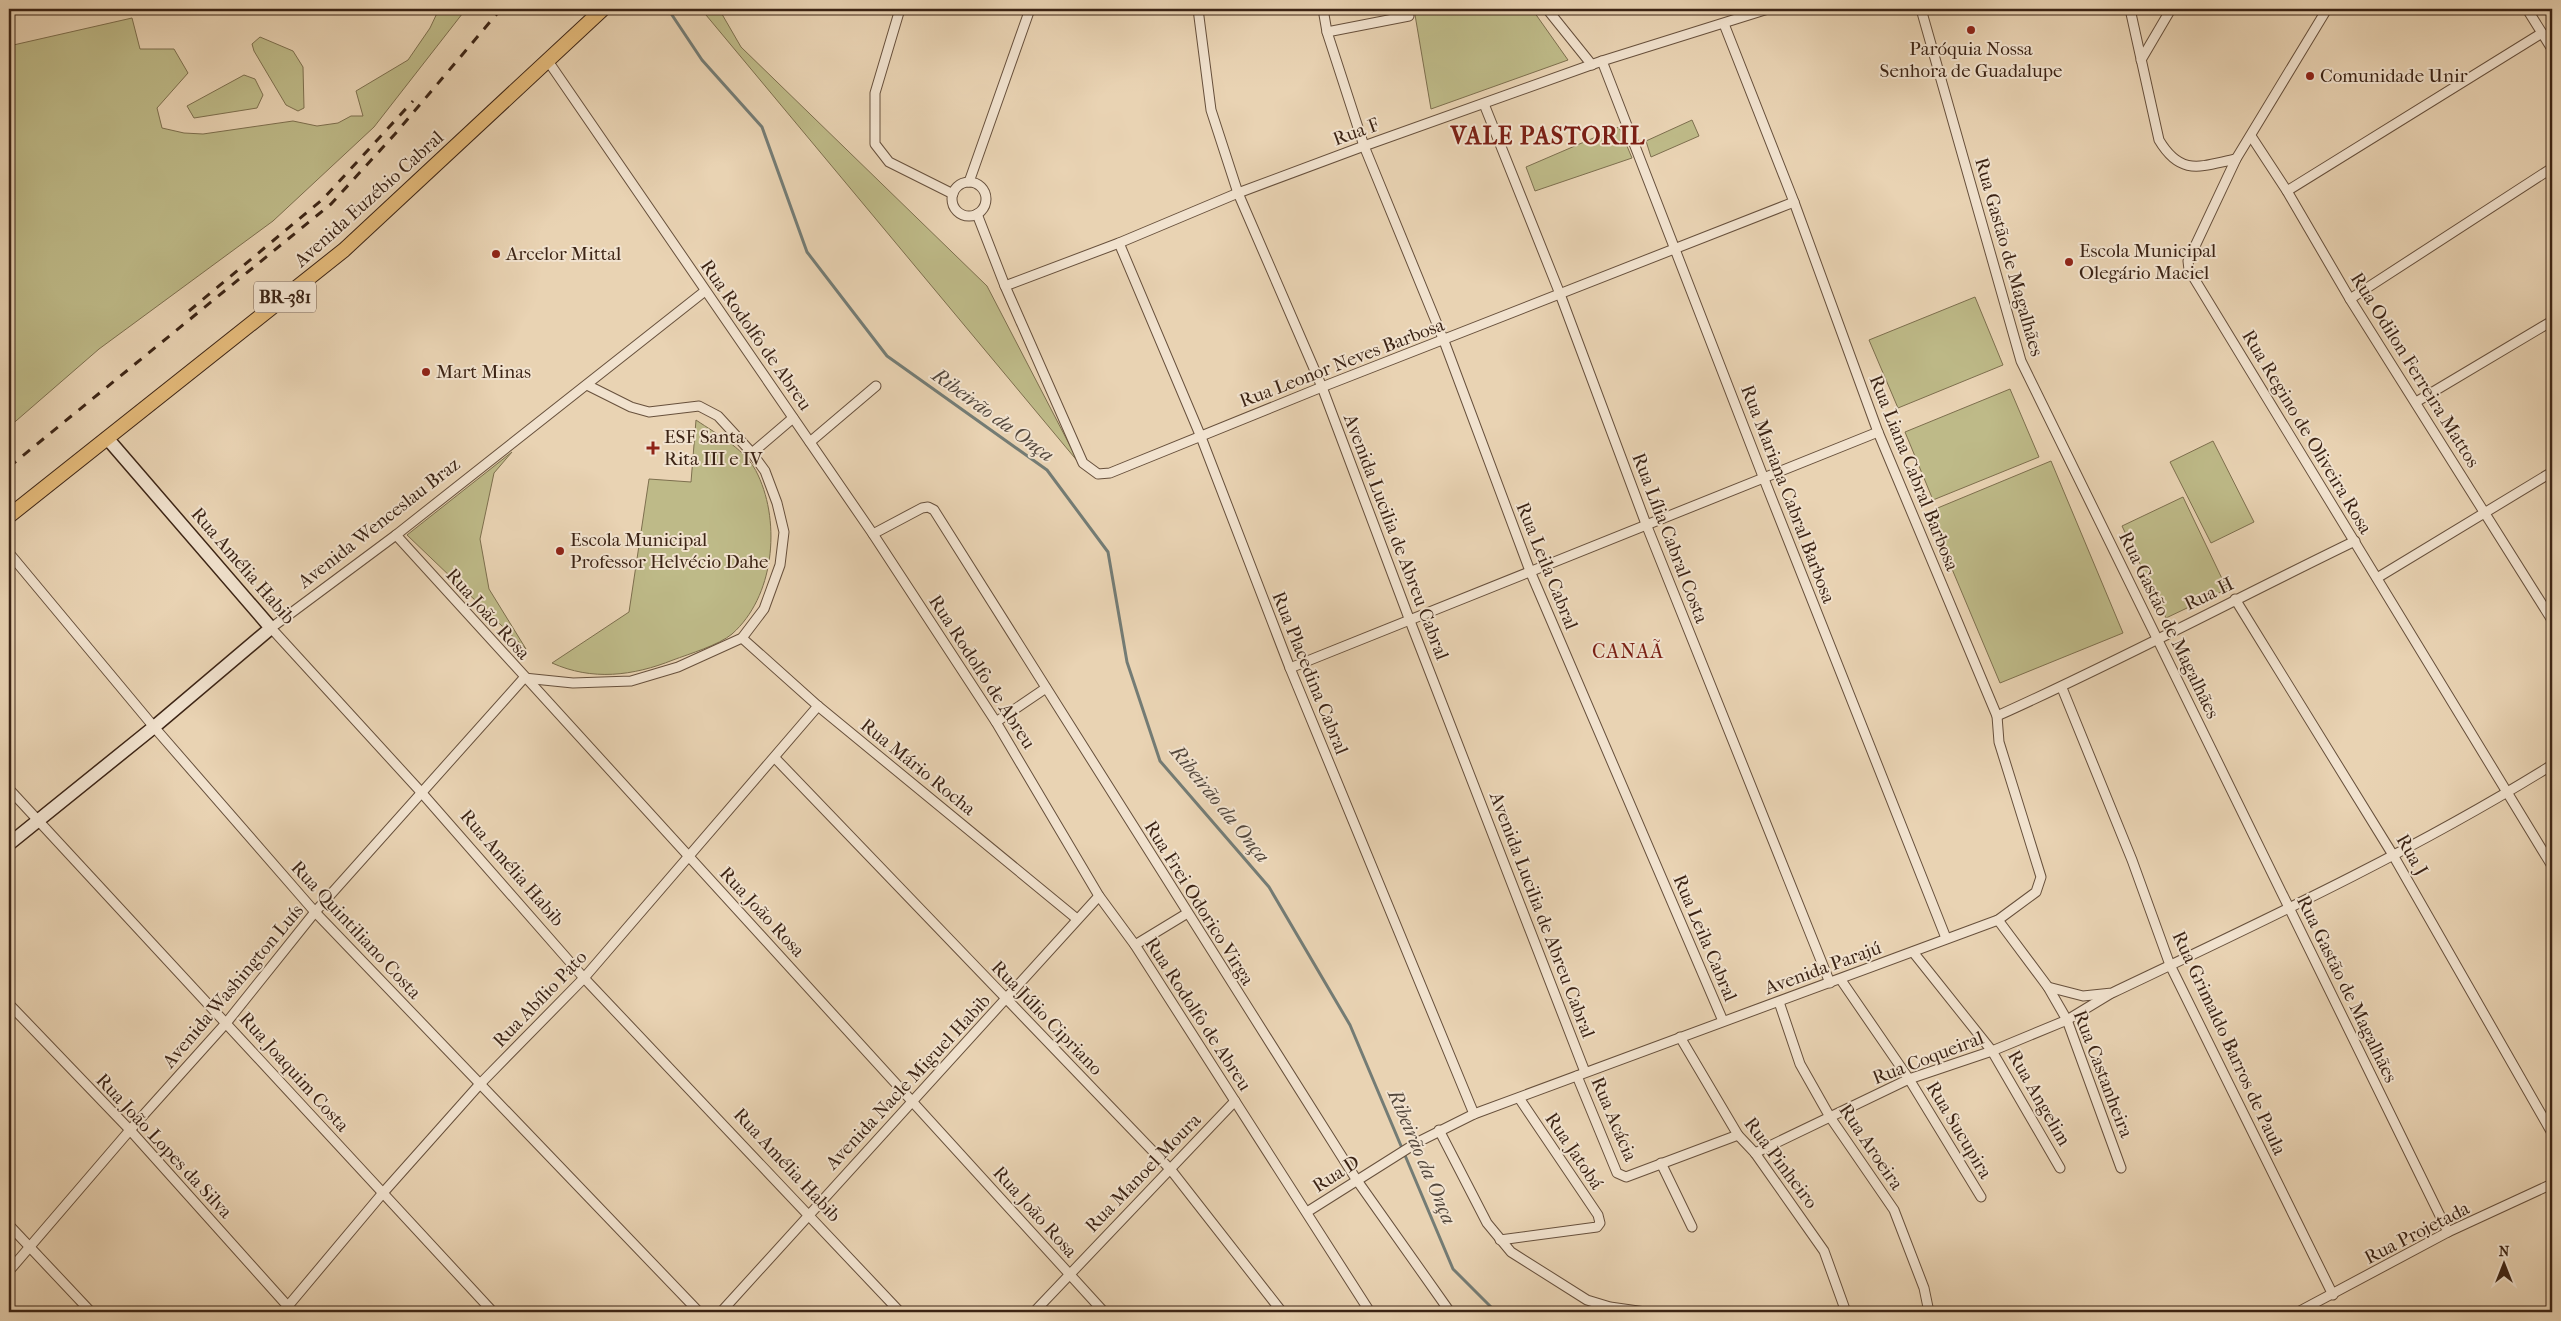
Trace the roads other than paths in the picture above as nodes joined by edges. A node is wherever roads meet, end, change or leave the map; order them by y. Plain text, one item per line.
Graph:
1 (603, 9) edge
2 (900, 9) edge
3 (1030, 9) edge
4 (1198, 9) edge
5 (1323, 9) edge
6 (1547, 9) edge
7 (1768, 9) edge
8 (1921, 9) edge
9 (2130, 9) edge
10 (2171, 9) edge
11 (2327, 9) edge
12 (2527, 9) edge
13 (1408, 12) edge
14 (1724, 24) junction
15 (1327, 32) junction
16 (2542, 34) junction
17 (2552, 49) edge
18 (2141, 60) junction
19 (548, 61) junction
20 (1602, 61) junction
21 (1592, 65) junction
22 (1484, 104) junction
23 (2251, 136) junction
24 (1364, 146) junction
25 (2236, 158) junction
26 (2552, 168) edge
27 (969, 182) junction
28 (2287, 191) junction
29 (1238, 193) junction
30 (953, 194) junction
31 (1794, 202) junction
32 (977, 214) junction
33 (1119, 242) junction
34 (1675, 248) junction
35 (1004, 286) junction
36 (706, 291) junction
37 (1560, 294) junction
38 (2350, 299) junction
39 (2552, 321) edge
40 (1444, 341) junction
41 (587, 385) junction
42 (876, 386) dead end
43 (1322, 387) junction
44 (2416, 402) junction
45 (793, 418) junction
46 (1878, 432) junction
47 (1201, 437) junction
48 (107, 438) junction
49 (810, 442) junction
50 (752, 453) junction
51 (2552, 472) edge
52 (1764, 479) junction
53 (2486, 513) junction
54 (9, 516) edge
55 (1646, 524) junction
56 (873, 534) junction
57 (396, 536) junction
58 (2355, 541) junction
59 (9, 553) edge
60 (1530, 571) junction
61 (2377, 578) junction
62 (2235, 599) junction
63 (2552, 617) edge
64 (1410, 621) junction
65 (272, 628) junction
66 (742, 638) junction
67 (2157, 638) junction
68 (1290, 668) junction
69 (524, 678) junction
70 (1046, 688) junction
71 (2062, 688) junction
72 (818, 706) junction
73 (1997, 716) junction
74 (996, 722) junction
75 (154, 727) junction
76 (774, 758) junction
77 (2552, 765) edge
78 (9, 788) edge
79 (421, 792) junction
80 (2506, 794) junction
81 (38, 822) junction
82 (9, 844) edge
83 (2393, 855) junction
84 (690, 857) junction
85 (2552, 866) edge
86 (1099, 896) junction
87 (2289, 907) junction
88 (316, 912) junction
89 (1186, 914) junction
90 (1077, 919) junction
91 (1998, 920) junction
92 (1946, 938) junction
93 (1135, 945) junction
94 (1913, 952) junction
95 (2170, 965) junction
96 (584, 978) junction
97 (1841, 980) junction
98 (1830, 983) junction
99 (2048, 987) junction
100 (2112, 993) junction
101 (1007, 999) junction
102 (1779, 1002) junction
103 (9, 1004) edge
104 (2067, 1020) junction
105 (1723, 1021) junction
106 (227, 1022) junction
107 (1680, 1037) junction
108 (1992, 1051) junction
109 (1581, 1074) junction
110 (1909, 1079) junction
111 (480, 1085) junction
112 (1519, 1098) junction
113 (912, 1100) junction
114 (1235, 1101) junction
115 (1474, 1114) junction
116 (1830, 1117) junction
117 (130, 1130) junction
118 (1439, 1130) junction
119 (2552, 1133) edge
120 (1738, 1135) junction
121 (1755, 1153) junction
122 (1662, 1163) junction
123 (1383, 1164) joint
124 (2060, 1168) dead end
125 (2121, 1168) dead end
126 (1171, 1170) junction
127 (1356, 1179) junction
128 (2552, 1184) edge
129 (382, 1194) junction
130 (1980, 1197) dead end
131 (1307, 1212) junction
132 (809, 1215) junction
133 (9, 1225) edge
134 (1692, 1227) dead end
135 (2448, 1232) junction
136 (1500, 1240) junction
137 (29, 1247) junction
138 (9, 1271) edge
139 (1068, 1274) junction
140 (2333, 1295) junction
141 (288, 1310) edge
142 (91, 1312) edge
143 (492, 1312) edge
144 (699, 1312) edge
145 (721, 1312) edge
146 (900, 1312) edge
147 (1034, 1312) edge
148 (1104, 1312) edge
149 (1282, 1312) edge
150 (1370, 1312) edge
151 (1450, 1312) edge
152 (1644, 1312) edge
153 (1846, 1312) edge
154 (1929, 1312) edge
155 (2298, 1312) edge

1 - 19 main road, Avenida Euzébio Cabral / BR-381
2 - 30 street
3 - 27 street
4 - 29 street, Avenida Lucilia de Abreu Cabral
5 - 15 street, Rua Leila Cabral
6 - 21 street
7 - 14 street, Rua F
8 - 67 street, Rua Gastão de Magalhães
9 - 18 street
10 - 18 street
11 - 23 street, Rua Regino de Oliveira Rosa
12 - 16 street
13 - 15 street
14 - 20 street, Rua F
14 - 31 street, Rua Liana Cabral Barbosa
15 - 24 street, Rua Leila Cabral
16 - 17 street
16 - 28 street
18 - 25 street
19 - 36 street, Rua Rodolfo de Abreu
19 - 48 main road, Avenida Euzébio Cabral / BR-381
20 - 21 street, Rua F
20 - 34 street, Rua Mariana Cabral Barbosa
21 - 22 street, Rua F
22 - 24 street, Rua F
22 - 37 street, Rua Lília Cabral Costa
23 - 25 street, Rua Regino de Oliveira Rosa
23 - 28 street, Rua Odilon Ferreira Mattos
24 - 29 street, Rua F
24 - 40 street, Rua Leila Cabral
25 - 58 street, Rua Regino de Oliveira Rosa
26 - 38 street
27 - 30 street
27 - 32 street
28 - 38 street, Rua Odilon Ferreira Mattos
29 - 33 street, Rua F
29 - 43 street, Avenida Lucilia de Abreu Cabral
30 - 32 street
31 - 34 street, Rua Leonor Neves Barbosa
31 - 46 street, Rua Liana Cabral Barbosa
32 - 35 street
33 - 35 street, Rua F
33 - 47 street, Rua Placedina Cabral
34 - 37 street, Rua Leonor Neves Barbosa
34 - 52 street, Rua Mariana Cabral Barbosa
35 - 47 street, Rua Leonor Neves Barbosa
36 - 41 street, Avenida Wenceslau Braz
36 - 45 street, Rua Rodolfo de Abreu
37 - 40 street, Rua Leonor Neves Barbosa
37 - 55 street, Rua Lília Cabral Costa
38 - 44 street, Rua Odilon Ferreira Mattos
39 - 44 street
40 - 43 street, Rua Leonor Neves Barbosa
40 - 60 street, Rua Leila Cabral
41 - 50 street
41 - 57 street, Avenida Wenceslau Braz
42 - 49 street
43 - 47 street, Rua Leonor Neves Barbosa
43 - 64 street, Avenida Lucilia de Abreu Cabral
44 - 53 street, Rua Odilon Ferreira Mattos
45 - 49 street, Rua Rodolfo de Abreu
45 - 50 street
46 - 52 street
46 - 73 street, Rua Liana Cabral Barbosa
47 - 68 street, Rua Placedina Cabral
48 - 54 main road, Avenida Euzébio Cabral / BR-381
48 - 65 street, Rua Amélia Habib
49 - 56 street, Rua Rodolfo de Abreu
50 - 66 street
51 - 53 street
52 - 55 street
52 - 92 street, Rua Mariana Cabral Barbosa
53 - 61 street
53 - 63 street, Rua Odilon Ferreira Mattos
55 - 60 street
55 - 98 street, Rua Lília Cabral Costa
56 - 70 street, Rua Frei Odorico Virga
56 - 74 street, Rua Rodolfo de Abreu
57 - 65 street, Avenida Wenceslau Braz
57 - 69 street, Rua João Rosa
58 - 61 street, Rua Regino de Oliveira Rosa
58 - 62 street, Rua H
59 - 75 street, Rua Quintiliano Costa
60 - 64 street
60 - 105 street, Rua Leila Cabral
61 - 80 street, Rua Regino de Oliveira Rosa
62 - 67 street, Rua H
62 - 83 street, Rua J
64 - 68 street
64 - 109 street, Avenida Lucilia de Abreu Cabral
65 - 75 street, Avenida Wenceslau Braz
65 - 79 street, Rua Amélia Habib
66 - 69 street
66 - 72 street, Rua Mário Rocha
67 - 71 street, Rua H
67 - 87 street, Rua Gastão de Magalhães
68 - 115 street, Rua Placedina Cabral
69 - 79 street, Avenida Washington Luís
69 - 84 street, Rua João Rosa
70 - 74 street
70 - 89 street, Rua Frei Odorico Virga
71 - 73 street, Rua H
71 - 95 street, Rua Grimaldo Barros de Paula
72 - 76 street, Rua Abílio Pato
72 - 90 street, Rua Mário Rocha
73 - 91 street, Rua Liana Cabral Barbosa
74 - 86 street, Rua Rodolfo de Abreu
75 - 81 street, Avenida Wenceslau Braz
75 - 88 street, Rua Quintiliano Costa
76 - 84 street, Rua Abílio Pato
76 - 101 street, Rua Júlio Cipriano
77 - 80 street
78 - 81 street, Rua Joaquim Costa
79 - 88 street, Avenida Washington Luís
79 - 96 street, Rua Amélia Habib
80 - 83 street
80 - 85 street, Rua Regino de Oliveira Rosa
81 - 82 street, Avenida Wenceslau Braz
81 - 106 street, Rua Joaquim Costa
83 - 87 street
83 - 119 street, Rua J
84 - 96 street, Rua Abílio Pato
84 - 113 street, Rua João Rosa
86 - 90 street, Avenida Nacle Miguel Habib
86 - 93 street, Rua Rodolfo de Abreu
87 - 95 street
87 - 135 street, Rua Gastão de Magalhães
88 - 106 street, Avenida Washington Luís
88 - 111 street, Rua Quintiliano Costa
89 - 93 street
89 - 127 street, Rua Frei Odorico Virga
90 - 101 street, Avenida Nacle Miguel Habib
91 - 92 street, Avenida Parajú
91 - 99 street, Rua Castanheira
92 - 94 street, Avenida Parajú
93 - 114 street, Rua Rodolfo de Abreu
94 - 97 street, Avenida Parajú
94 - 108 street, Rua Angelim
95 - 100 street
95 - 140 street, Rua Grimaldo Barros de Paula
96 - 111 street, Rua Abílio Pato
96 - 132 street, Rua Amélia Habib
97 - 98 street, Avenida Parajú
97 - 110 street, Rua Sucupira
98 - 102 street, Avenida Parajú
99 - 100 street
99 - 104 street, Rua Castanheira
100 - 104 street, Rua Coqueiral
101 - 113 street, Avenida Nacle Miguel Habib
101 - 126 street, Rua Júlio Cipriano
102 - 105 street, Avenida Parajú
102 - 116 street, Rua Aroeira
103 - 117 street, Rua João Lopes da Silva
104 - 108 street, Rua Coqueiral
104 - 125 street, Rua Castanheira
105 - 107 street, Avenida Parajú
106 - 117 street, Avenida Washington Luís
106 - 129 street, Rua Joaquim Costa
107 - 109 street, Avenida Parajú
107 - 120 street, Rua Pinheiro
108 - 110 street, Rua Coqueiral
108 - 124 street, Rua Angelim
109 - 112 street, Avenida Parajú
109 - 122 street, Rua Acácia
110 - 116 street, Rua Coqueiral
110 - 130 street, Rua Sucupira
111 - 129 street, Rua Abílio Pato
111 - 144 street, Rua Quintiliano Costa
112 - 115 street, Avenida Parajú
112 - 136 street, Rua Jatobá
113 - 132 street, Avenida Nacle Miguel Habib
113 - 139 street, Rua João Rosa
114 - 126 street, Rua Manoel Moura
114 - 131 street, Rua Rodolfo de Abreu
115 - 118 street, Avenida Parajú
116 - 121 street, Rua Coqueiral
116 - 154 street, Rua Aroeira
117 - 137 street, Avenida Washington Luís
117 - 141 street, Rua João Lopes da Silva
118 - 123 street, Avenida Parajú
118 - 136 street
120 - 121 street, Rua Pinheiro
120 - 122 street
121 - 153 street, Rua Pinheiro
122 - 134 street
123 - 127 street, Rua D
126 - 139 street, Rua Manoel Moura
126 - 149 street, Rua Júlio Cipriano
127 - 131 street, Rua D
127 - 151 street, Rua Frei Odorico Virga
128 - 135 street, Rua Projetada
129 - 141 street, Rua Abílio Pato
129 - 143 street, Rua Joaquim Costa
131 - 150 street, Rua Rodolfo de Abreu
132 - 145 street, Avenida Nacle Miguel Habib
132 - 146 street, Rua Amélia Habib
133 - 137 street
135 - 140 street, Rua Projetada
136 - 152 street
137 - 138 street, Avenida Washington Luís
137 - 142 street
139 - 147 street, Rua Manoel Moura
139 - 148 street, Rua João Rosa
140 - 155 street, Rua Projetada

